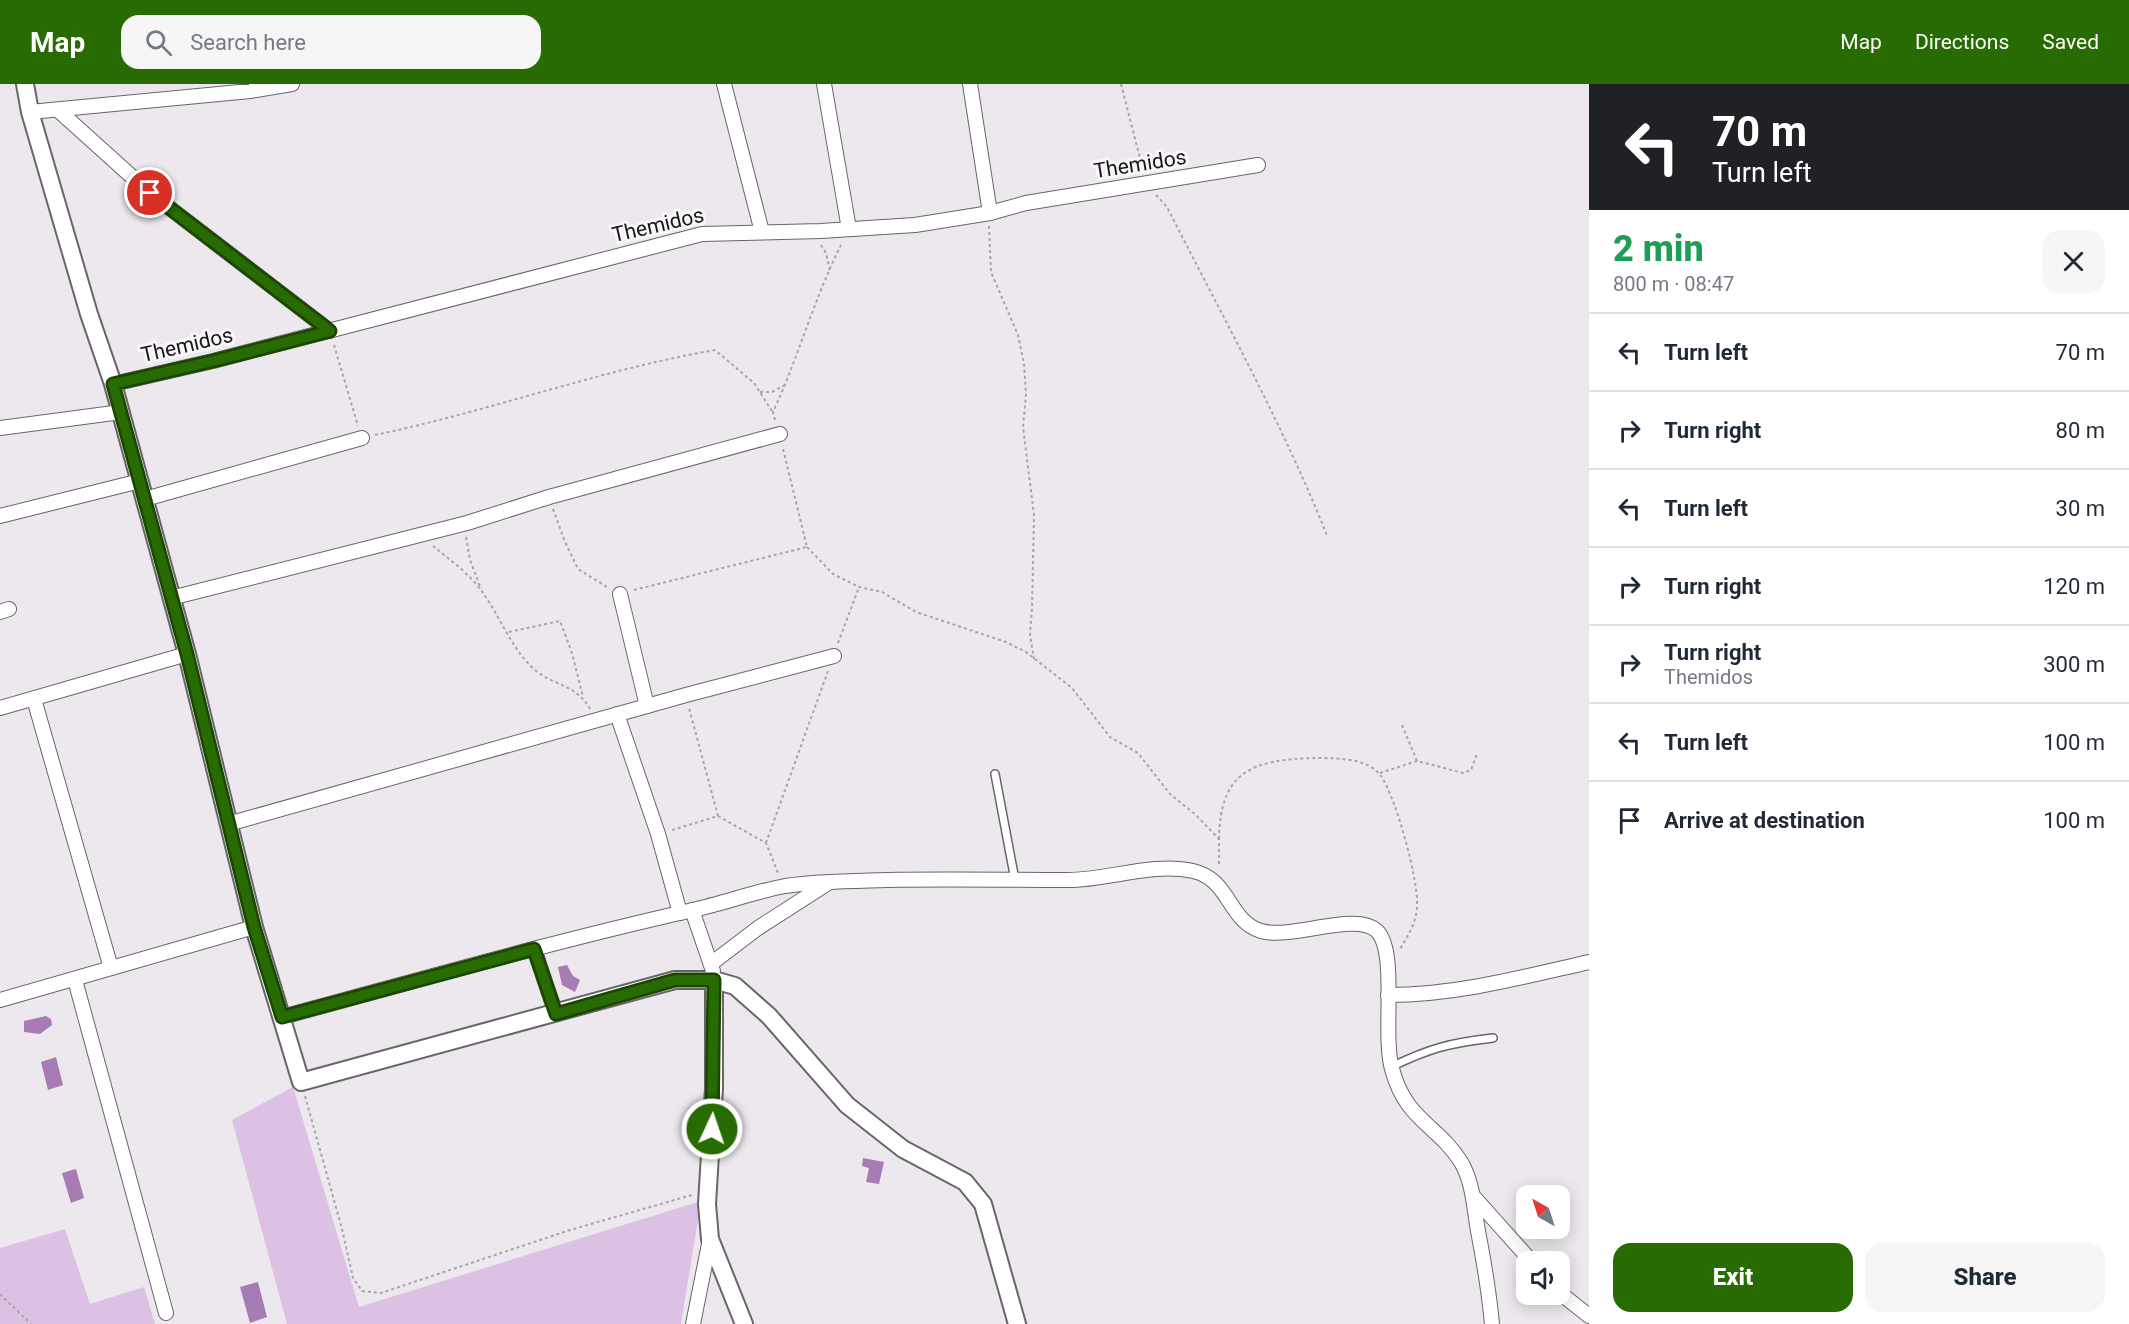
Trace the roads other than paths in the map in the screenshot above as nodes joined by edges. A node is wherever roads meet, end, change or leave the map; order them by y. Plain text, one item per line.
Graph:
1 (25, 84) edge
2 (292, 84) edge
3 (724, 84) edge
4 (824, 84) edge
5 (970, 84) edge
6 (59, 111) junction
7 (30, 112) junction
8 (1258, 165) dead end
9 (990, 213) junction
10 (849, 229) junction
11 (762, 232) junction
12 (330, 331) junction
13 (113, 384) junction
14 (121, 412) junction
15 (0, 428) edge
16 (780, 434) road end
17 (362, 438) road end
18 (140, 481) junction
19 (144, 499) junction
20 (0, 516) edge
21 (620, 594) road end
22 (171, 598) junction
23 (187, 654) junction
24 (834, 656) road end
25 (34, 699) junction
26 (646, 706) junction
27 (0, 708) edge
28 (617, 714) junction
29 (995, 774) dead end
30 (228, 824) junction
31 (1015, 880) junction
32 (830, 882) junction
33 (686, 912) junction
34 (254, 927) junction
35 (534, 949) junction
36 (1589, 962) edge
37 (712, 963) junction
38 (111, 968) junction
39 (75, 980) junction
40 (714, 980) junction
41 (1388, 995) junction
42 (0, 1000) edge
43 (556, 1014) junction
44 (282, 1017) junction
45 (1493, 1038) dead end
46 (1391, 1067) junction
47 (1473, 1196) junction
48 (710, 1239) junction
49 (1522, 1251) edge
50 (1570, 1301) edge
51 (166, 1313) dead end
52 (1589, 1316) edge
53 (693, 1324) edge
54 (744, 1324) edge
55 (1017, 1324) edge
56 (1492, 1324) edge

1 - 7 street
2 - 6 street
3 - 11 street
4 - 10 street
5 - 9 street
6 - 7 street
6 - 12 street
7 - 13 street
8 - 9 street, Themidos
9 - 10 street, Themidos
10 - 11 street, Themidos
11 - 12 street, Themidos
12 - 13 street, Themidos
13 - 14 street
14 - 15 street
14 - 18 street
16 - 22 street
17 - 19 street
18 - 19 street
18 - 20 street
19 - 22 street
21 - 26 street
22 - 23 street
23 - 25 street
23 - 30 street
24 - 26 street
25 - 27 street
25 - 38 street
26 - 28 street
28 - 30 street
28 - 33 street
29 - 31 lane
30 - 34 street
31 - 32 street
31 - 41 street
32 - 33 street
32 - 37 street
33 - 35 street
33 - 37 street
34 - 38 street
34 - 44 street
35 - 43 street
35 - 44 street
36 - 41 street
37 - 40 street
38 - 39 street
39 - 42 street
39 - 51 street
40 - 43 street
40 - 48 street
40 - 55 street
41 - 46 street
43 - 44 street
45 - 46 lane
46 - 47 street
47 - 49 street
47 - 56 street
48 - 53 street
48 - 54 street
50 - 52 street

